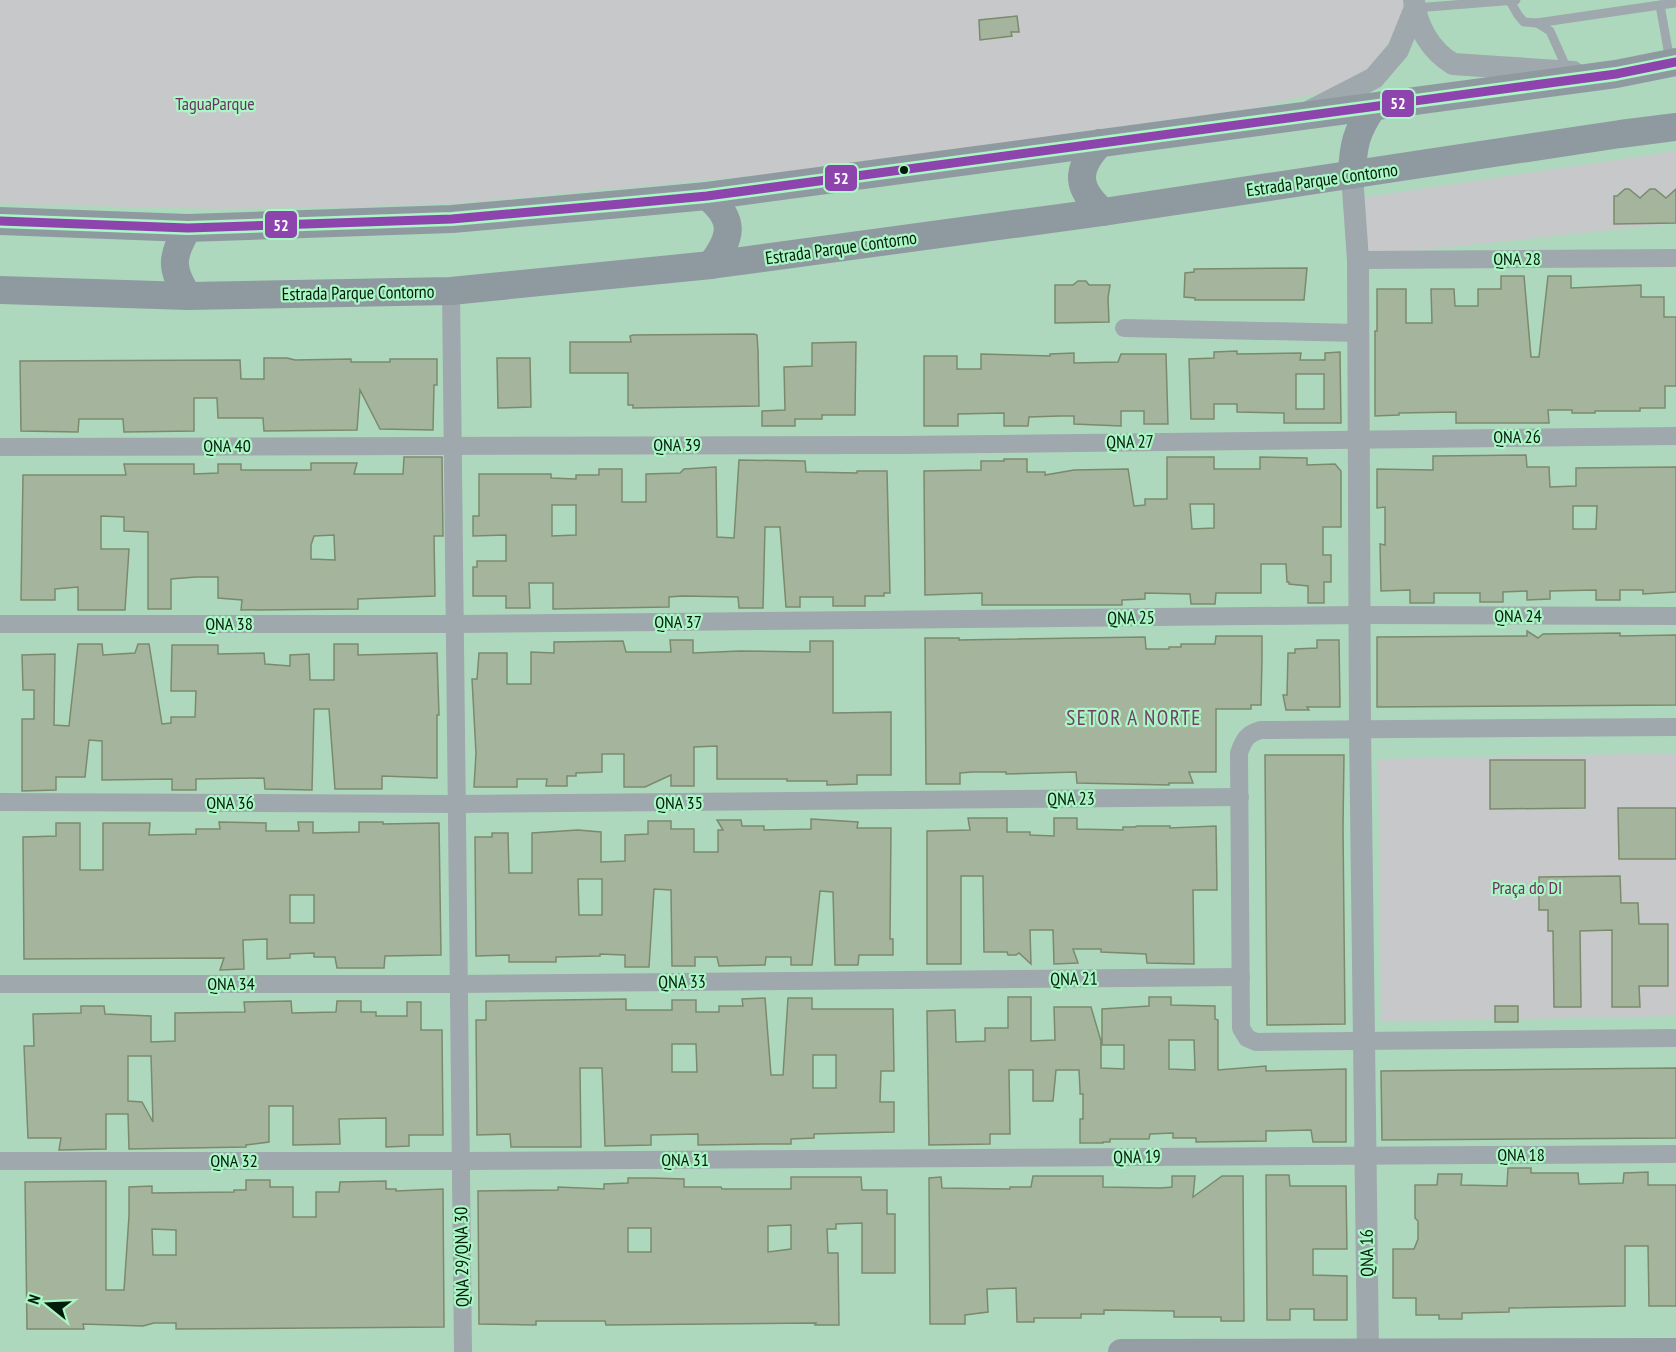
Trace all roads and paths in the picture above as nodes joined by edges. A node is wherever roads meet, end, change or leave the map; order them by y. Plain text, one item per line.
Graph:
1 (1516, 0) edge
2 (1510, 1) edge
3 (1676, 3) edge
4 (1414, 4) edge
5 (1660, 5) junction
6 (1537, 23) junction
7 (1673, 63) edge
8 (1568, 71) junction
9 (1611, 74) junction
10 (1373, 106) junction
11 (1302, 115) junction
12 (1676, 127) edge
13 (1100, 143) junction
14 (1352, 176) junction
15 (707, 196) junction
16 (1103, 212) junction
17 (0, 221) edge
18 (188, 228) junction
19 (1676, 258) edge
20 (1358, 260) junction
21 (711, 265) junction
22 (0, 290) edge
23 (451, 291) junction
24 (188, 296) junction
25 (1124, 328) dead end
26 (1358, 333) junction
27 (1676, 436) edge
28 (1359, 439) junction
29 (453, 445) junction
30 (900, 445) joint
31 (1, 447) edge
32 (1360, 615) junction
33 (1676, 616) edge
34 (902, 620) joint
35 (2, 624) edge
36 (454, 624) junction
37 (1676, 726) edge
38 (1360, 729) junction
39 (1240, 797) junction
40 (902, 801) joint
41 (2, 802) edge
42 (456, 804) junction
43 (1241, 977) junction
44 (906, 980) joint
45 (2, 984) edge
46 (458, 984) junction
47 (1676, 1038) edge
48 (1363, 1041) junction
49 (1676, 1154) edge
50 (1366, 1155) junction
51 (909, 1159) joint
52 (3, 1161) edge
53 (461, 1161) junction
54 (1676, 1351) edge
55 (463, 1352) edge
56 (1121, 1352) edge
57 (1134, 1352) edge
58 (1368, 1352) edge
59 (1590, 1352) edge

1 - 2 lane
2 - 4 lane
2 - 6 lane
3 - 5 lane
4 - 8 street
4 - 11 street
5 - 6 lane
5 - 7 lane
6 - 8 lane
7 - 9 highway
8 - 9 street
9 - 10 highway
10 - 11 highway
10 - 14 highway
11 - 13 highway
12 - 14 highway, Estrada Parque Contorno
13 - 15 highway
13 - 16 highway
14 - 16 highway, Estrada Parque Contorno
14 - 20 street, QNA 16
15 - 18 highway
15 - 21 highway
16 - 21 highway, Estrada Parque Contorno
17 - 18 highway
18 - 24 highway
19 - 20 street, QNA 28
20 - 26 street, QNA 16
21 - 23 highway, Estrada Parque Contorno
22 - 24 highway, Estrada Parque Contorno
23 - 24 highway, Estrada Parque Contorno
23 - 29 street, QNA 29/QNA 30
25 - 26 street
26 - 28 street, QNA 16
27 - 28 street, QNA 26
28 - 30 street, QNA 27
28 - 32 street, QNA 16
29 - 30 street, QNA 39
29 - 31 street, QNA 40
29 - 36 street, QNA 29/QNA 30
32 - 33 street, QNA 24
32 - 34 street, QNA 25
32 - 38 street, QNA 16
34 - 36 street, QNA 37
35 - 36 street, QNA 38
36 - 42 street, QNA 29/QNA 30
37 - 38 street
38 - 39 street
38 - 48 street, QNA 16
39 - 40 street, QNA 23
39 - 43 street
40 - 42 street, QNA 35
41 - 42 street, QNA 36
42 - 46 street, QNA 29/QNA 30
43 - 44 street, QNA 21
43 - 48 street
44 - 46 street, QNA 33
45 - 46 street, QNA 34
46 - 53 street, QNA 29/QNA 30
47 - 48 street
48 - 50 street, QNA 16
49 - 50 street, QNA 18
50 - 51 street, QNA 19
50 - 58 street, QNA 16
51 - 53 street, QNA 31
52 - 53 street, QNA 32
53 - 55 street, QNA 29/QNA 30
54 - 59 main road
56 - 57 main road
57 - 58 main road
58 - 59 main road

